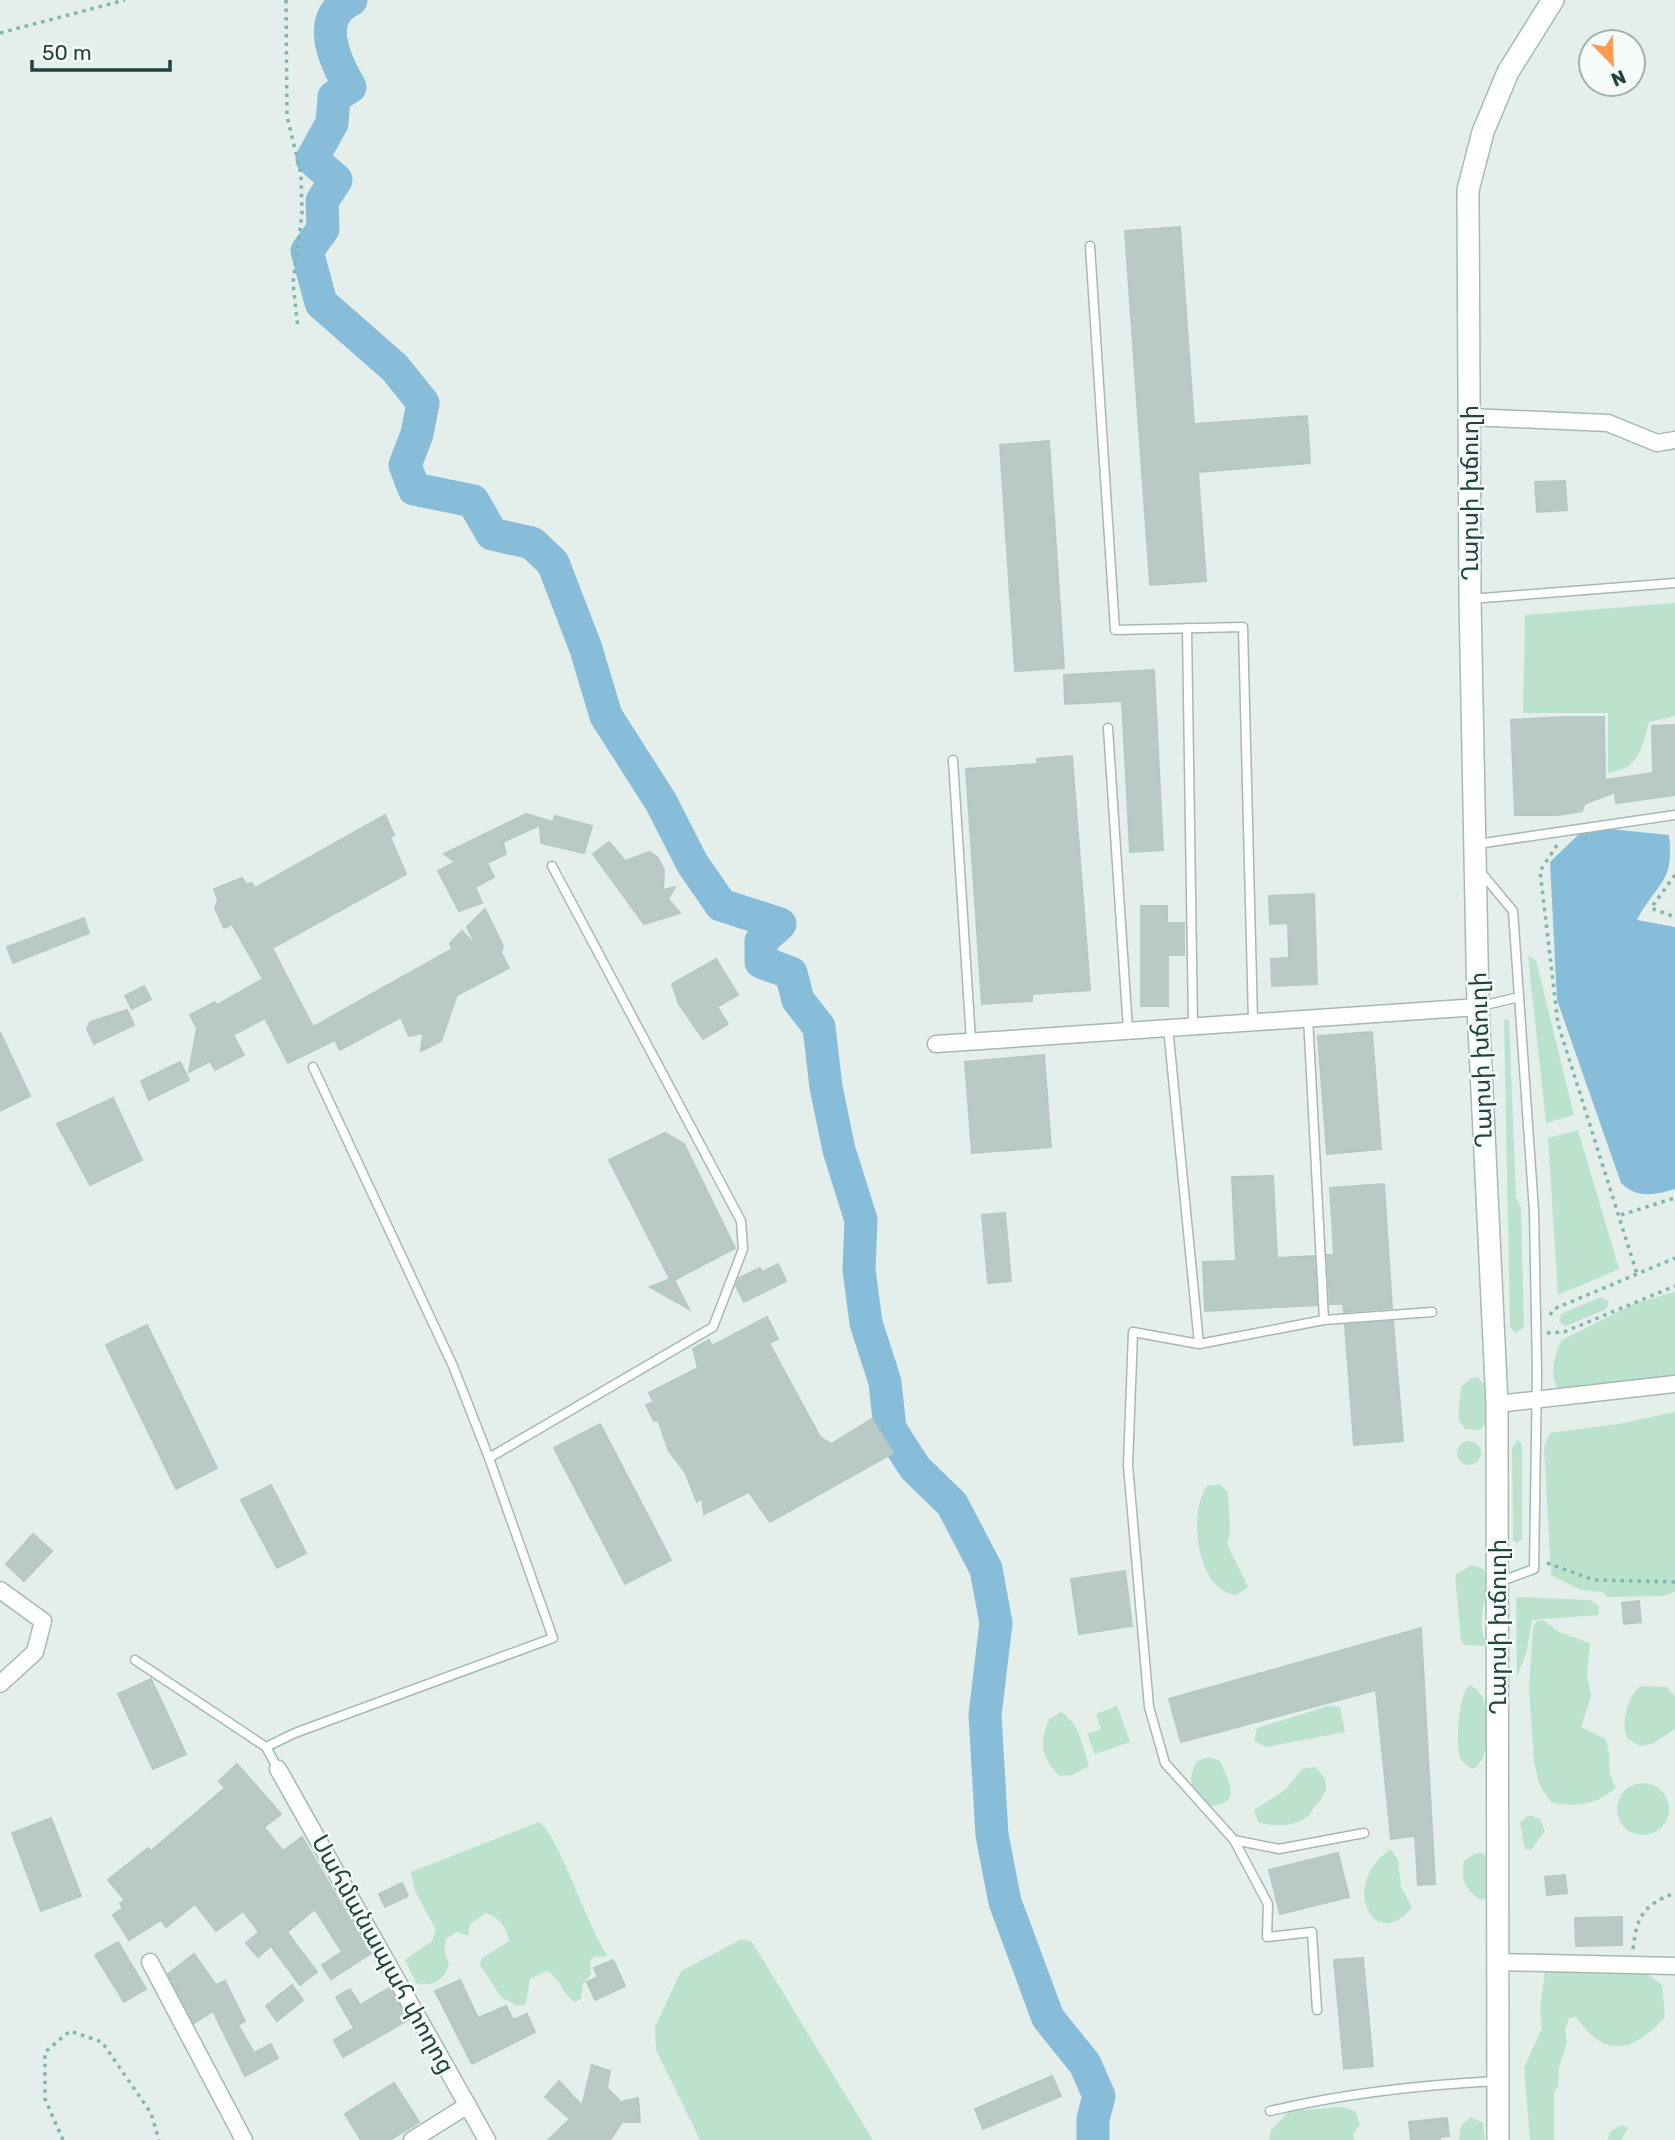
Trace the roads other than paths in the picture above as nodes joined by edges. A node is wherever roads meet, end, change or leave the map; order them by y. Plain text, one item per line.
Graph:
1 (1553, 0) edge
2 (1090, 246) dead end
3 (1470, 417) junction
4 (1675, 440) edge
5 (1675, 583) edge
6 (1470, 599) junction
7 (1187, 628) junction
8 (1108, 728) dead end
9 (953, 760) dead end
10 (1675, 815) edge
11 (1475, 844) junction
12 (1476, 865) junction
13 (552, 866) dead end
14 (1520, 997) junction
15 (1478, 1007) junction
16 (1308, 1017) junction
17 (1254, 1021) junction
18 (1193, 1026) junction
19 (1168, 1027) junction
20 (1128, 1030) junction
21 (971, 1041) junction
22 (936, 1044) dead end
23 (313, 1066) dead end
24 (1432, 1312) dead end
25 (1324, 1320) junction
26 (1199, 1344) junction
27 (1675, 1384) edge
28 (1535, 1400) junction
29 (1497, 1404) junction
30 (489, 1458) junction
31 (1499, 1582) junction
32 (0, 1590) edge
33 (135, 1660) dead end
34 (0, 1684) edge
35 (266, 1747) junction
36 (278, 1769) joint
37 (1364, 1833) dead end
38 (1234, 1840) junction
39 (150, 1962) dead end
40 (1497, 1962) junction
41 (1675, 1966) edge
42 (1317, 2010) dead end
43 (1496, 2081) junction
44 (468, 2105) junction
45 (1270, 2111) dead end
46 (244, 2140) edge
47 (412, 2140) edge
48 (487, 2140) edge
49 (1498, 2140) edge

1 - 3 main road, Ղարսի խճուղի
2 - 7 lane
3 - 4 street
3 - 6 main road, Ղարսի խճուղի
5 - 6 lane
6 - 11 main road, Ղարսի խճուղի
7 - 17 lane
7 - 18 lane
8 - 20 lane
9 - 21 lane
10 - 11 lane
11 - 12 main road, Ղարսի խճուղի
12 - 14 lane
12 - 15 main road, Ղարսի խճուղի
13 - 30 lane
14 - 15 lane
14 - 28 lane
15 - 16 street
15 - 29 main road, Ղարսի խճուղի
16 - 17 street
16 - 25 lane
17 - 18 street
18 - 19 street
19 - 20 street
19 - 26 lane
20 - 21 street
21 - 22 street
23 - 30 lane
24 - 25 lane
25 - 26 lane
26 - 38 lane
27 - 28 street
28 - 29 street
28 - 31 lane
29 - 31 main road, Ղարսի խճուղի
30 - 35 lane
31 - 40 main road, Ղարսի խճուղի
32 - 34 street
33 - 35 lane
35 - 36 lane
36 - 44 street, Սահմանապահ փողոց
37 - 38 lane
38 - 42 lane
39 - 46 street
40 - 41 street
40 - 43 main road, Ղարսի խճուղի
43 - 45 lane
43 - 49 main road, Ղարսի խճուղի
44 - 47 street
44 - 48 street, Սահմանապահ փողոց

